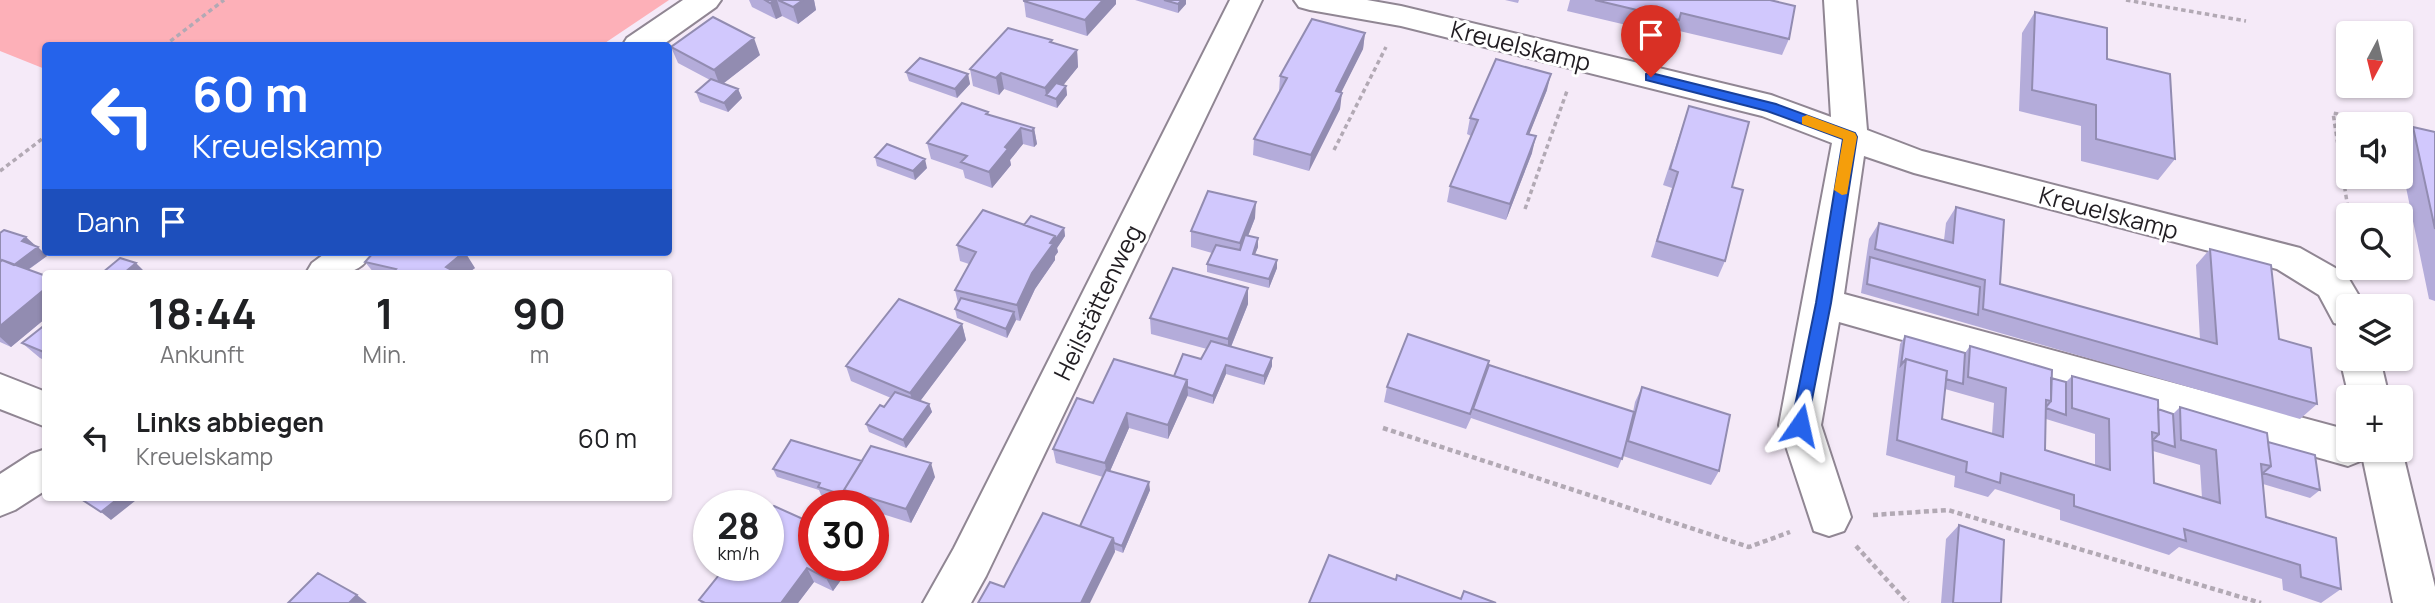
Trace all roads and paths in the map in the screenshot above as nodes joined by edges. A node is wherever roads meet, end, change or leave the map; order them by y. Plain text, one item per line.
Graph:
1 (224, 0) edge
2 (705, 0) edge
3 (1246, 0) edge
4 (1310, 0) edge
5 (1840, 0) edge
6 (2126, 0) edge
7 (1401, 16) junction
8 (2246, 21) dead end
9 (169, 42) edge
10 (644, 42) edge
11 (1578, 59) junction
12 (2336, 114) edge
13 (2413, 129) edge
14 (2424, 131) edge
15 (2336, 132) edge
16 (1850, 137) junction
17 (42, 139) edge
18 (1334, 150) dead end
19 (0, 171) edge
20 (1525, 209) dead end
21 (348, 256) edge
22 (329, 270) edge
23 (2340, 294) edge
24 (1824, 303) junction
25 (0, 391) edge
26 (42, 408) edge
27 (2336, 443) edge
28 (2371, 462) edge
29 (42, 470) edge
30 (0, 497) edge
31 (1829, 517) joint
32 (946, 603) edge
33 (1908, 603) edge
34 (2416, 603) edge

1 - 9 path
2 - 10 street
3 - 32 street, Heilstättenweg
4 - 7 street, Kreuelskamp
5 - 16 street
6 - 8 path
7 - 11 street, Kreuelskamp
7 - 18 path
11 - 16 street, Kreuelskamp
11 - 20 path
12 - 15 path
13 - 14 path
16 - 23 street, Kreuelskamp
16 - 24 street
17 - 19 path
21 - 22 street
24 - 27 street
24 - 31 street
25 - 26 street
28 - 34 street
29 - 30 street
31 - 33 path

